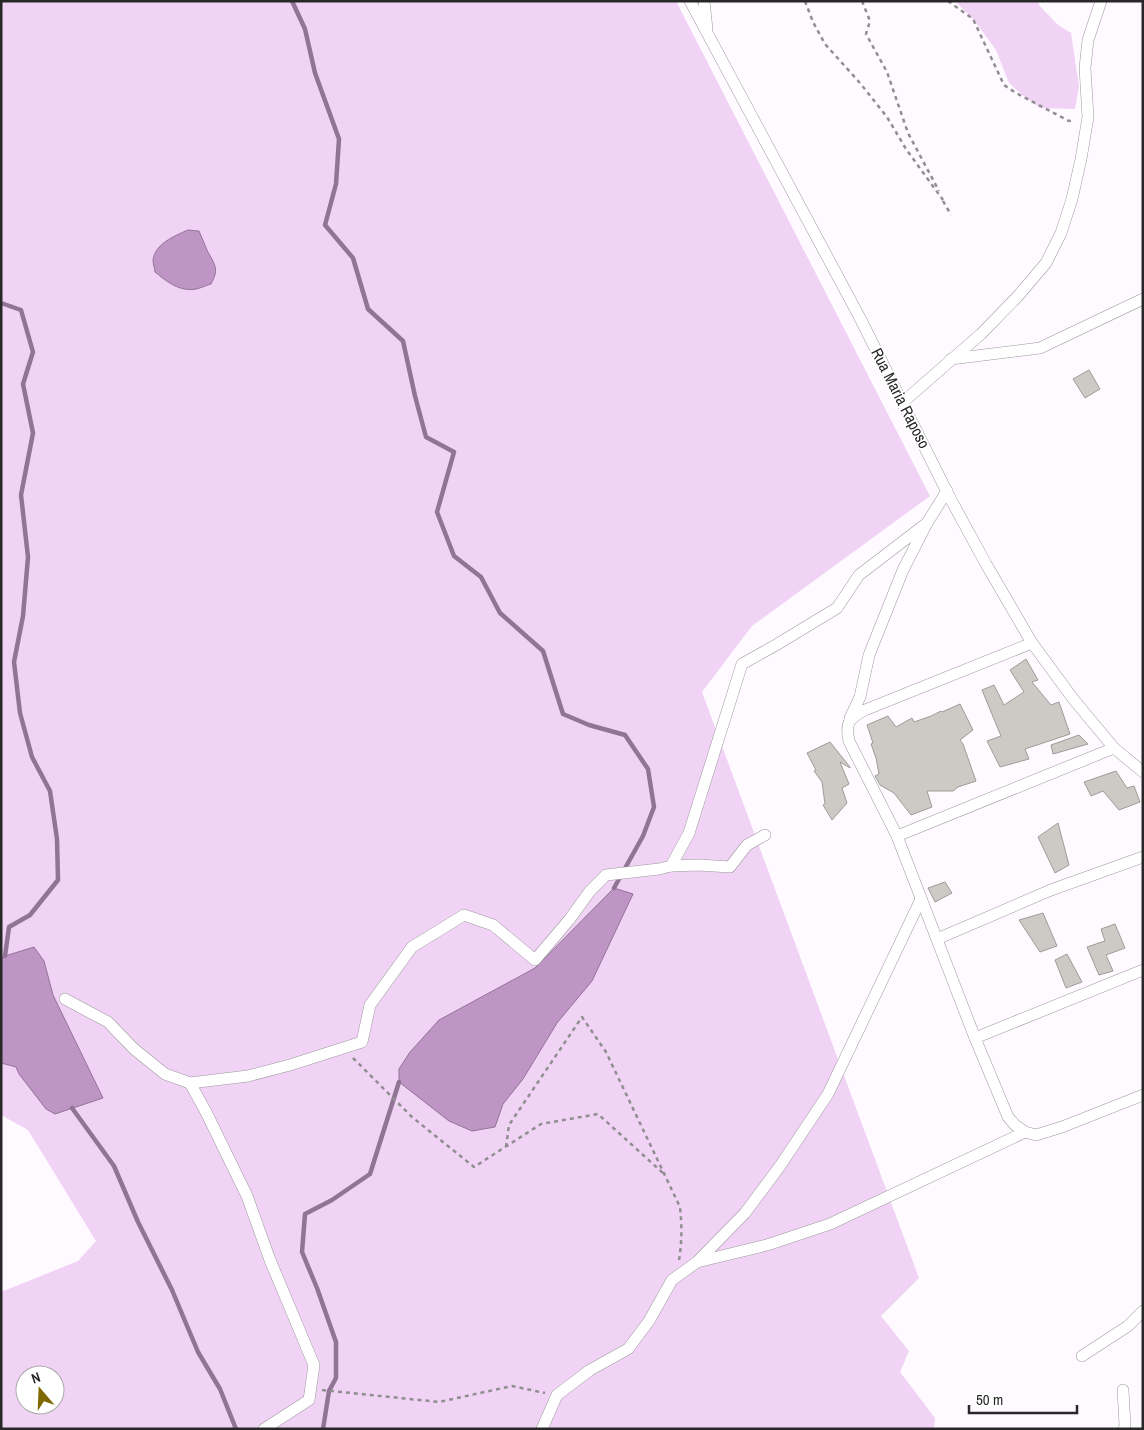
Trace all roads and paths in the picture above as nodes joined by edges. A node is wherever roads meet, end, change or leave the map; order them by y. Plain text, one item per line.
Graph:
1 (690, 1) edge
2 (704, 1) edge
3 (805, 1) edge
4 (862, 1) edge
5 (948, 1) edge
6 (1101, 1) edge
7 (708, 35) junction
8 (1088, 117) junction
9 (943, 200) junction
10 (951, 215) dead end
11 (1143, 299) edge
12 (951, 359) junction
13 (903, 402) junction
14 (947, 491) junction
15 (927, 523) junction
16 (1032, 643) junction
17 (848, 723) junction
18 (1114, 748) junction
19 (1143, 772) edge
20 (765, 835) dead end
21 (897, 836) junction
22 (1143, 857) edge
23 (672, 866) junction
24 (921, 899) junction
25 (937, 939) junction
26 (1143, 970) edge
27 (65, 999) dead end
28 (975, 1038) junction
29 (343, 1049) junction
30 (190, 1083) junction
31 (1143, 1095) edge
32 (1025, 1132) junction
33 (506, 1147) junction
34 (665, 1175) junction
35 (697, 1262) junction
36 (675, 1279) junction
37 (1143, 1311) edge
38 (1082, 1356) dead end
39 (310, 1389) junction
40 (1123, 1390) dead end
41 (557, 1395) junction
42 (264, 1429) edge
43 (542, 1429) edge
44 (1124, 1429) edge

1 - 7 street, Rua Maria Raposo
2 - 7 street
3 - 9 path
4 - 9 path
5 - 8 path
6 - 8 street
7 - 13 street, Rua Maria Raposo
8 - 12 street
9 - 10 path
11 - 12 street
12 - 13 street
13 - 14 street, Rua Maria Raposo
14 - 15 street
14 - 16 street, Rua Maria Raposo
15 - 17 street
15 - 23 street
16 - 17 street
16 - 18 street, Rua Maria Raposo
17 - 21 street
18 - 19 street, Rua Maria Raposo
18 - 21 street
20 - 23 street
21 - 24 street
22 - 25 street
23 - 29 street
24 - 25 street
24 - 35 street
25 - 28 street
26 - 28 street
27 - 30 street
28 - 32 street
29 - 30 street
29 - 33 path
30 - 39 street
31 - 32 street
32 - 35 street
33 - 34 path
33 - 34 path
34 - 36 path
35 - 36 street
36 - 41 street
37 - 38 street
39 - 41 path
39 - 42 street
40 - 44 street
41 - 43 street

